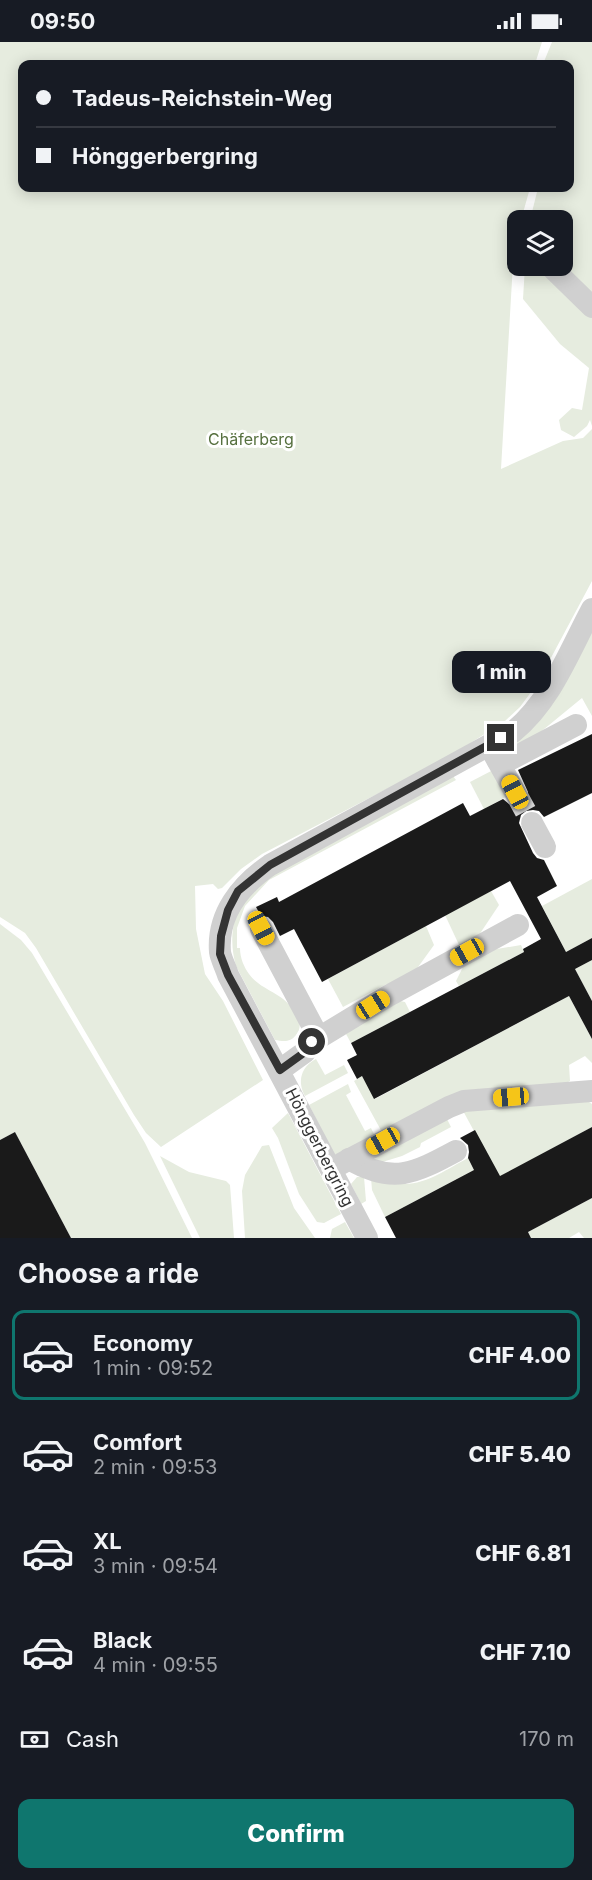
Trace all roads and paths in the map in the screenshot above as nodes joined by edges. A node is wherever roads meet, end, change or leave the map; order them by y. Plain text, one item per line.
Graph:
1 (559, 276) edge
2 (592, 307) edge
3 (592, 609) edge
4 (576, 725) dead end
5 (494, 753) junction
6 (515, 792) tunnel mouth
7 (532, 823) tunnel mouth
8 (545, 848) dead end
9 (518, 925) dead end
10 (261, 928) dead end
11 (312, 1042) junction
12 (280, 1070) junction
13 (592, 1091) edge
14 (456, 1151) dead end
15 (340, 1164) junction
16 (367, 1238) edge

1 - 2 street
3 - 5 street, Hönggerbergring
4 - 5 street
5 - 6 street
5 - 12 street, Hönggerbergring
7 - 8 street
9 - 11 street
10 - 11 street
11 - 12 street
12 - 15 street, Hönggerbergring
13 - 15 street
14 - 15 street
15 - 16 street, Hönggerbergring

